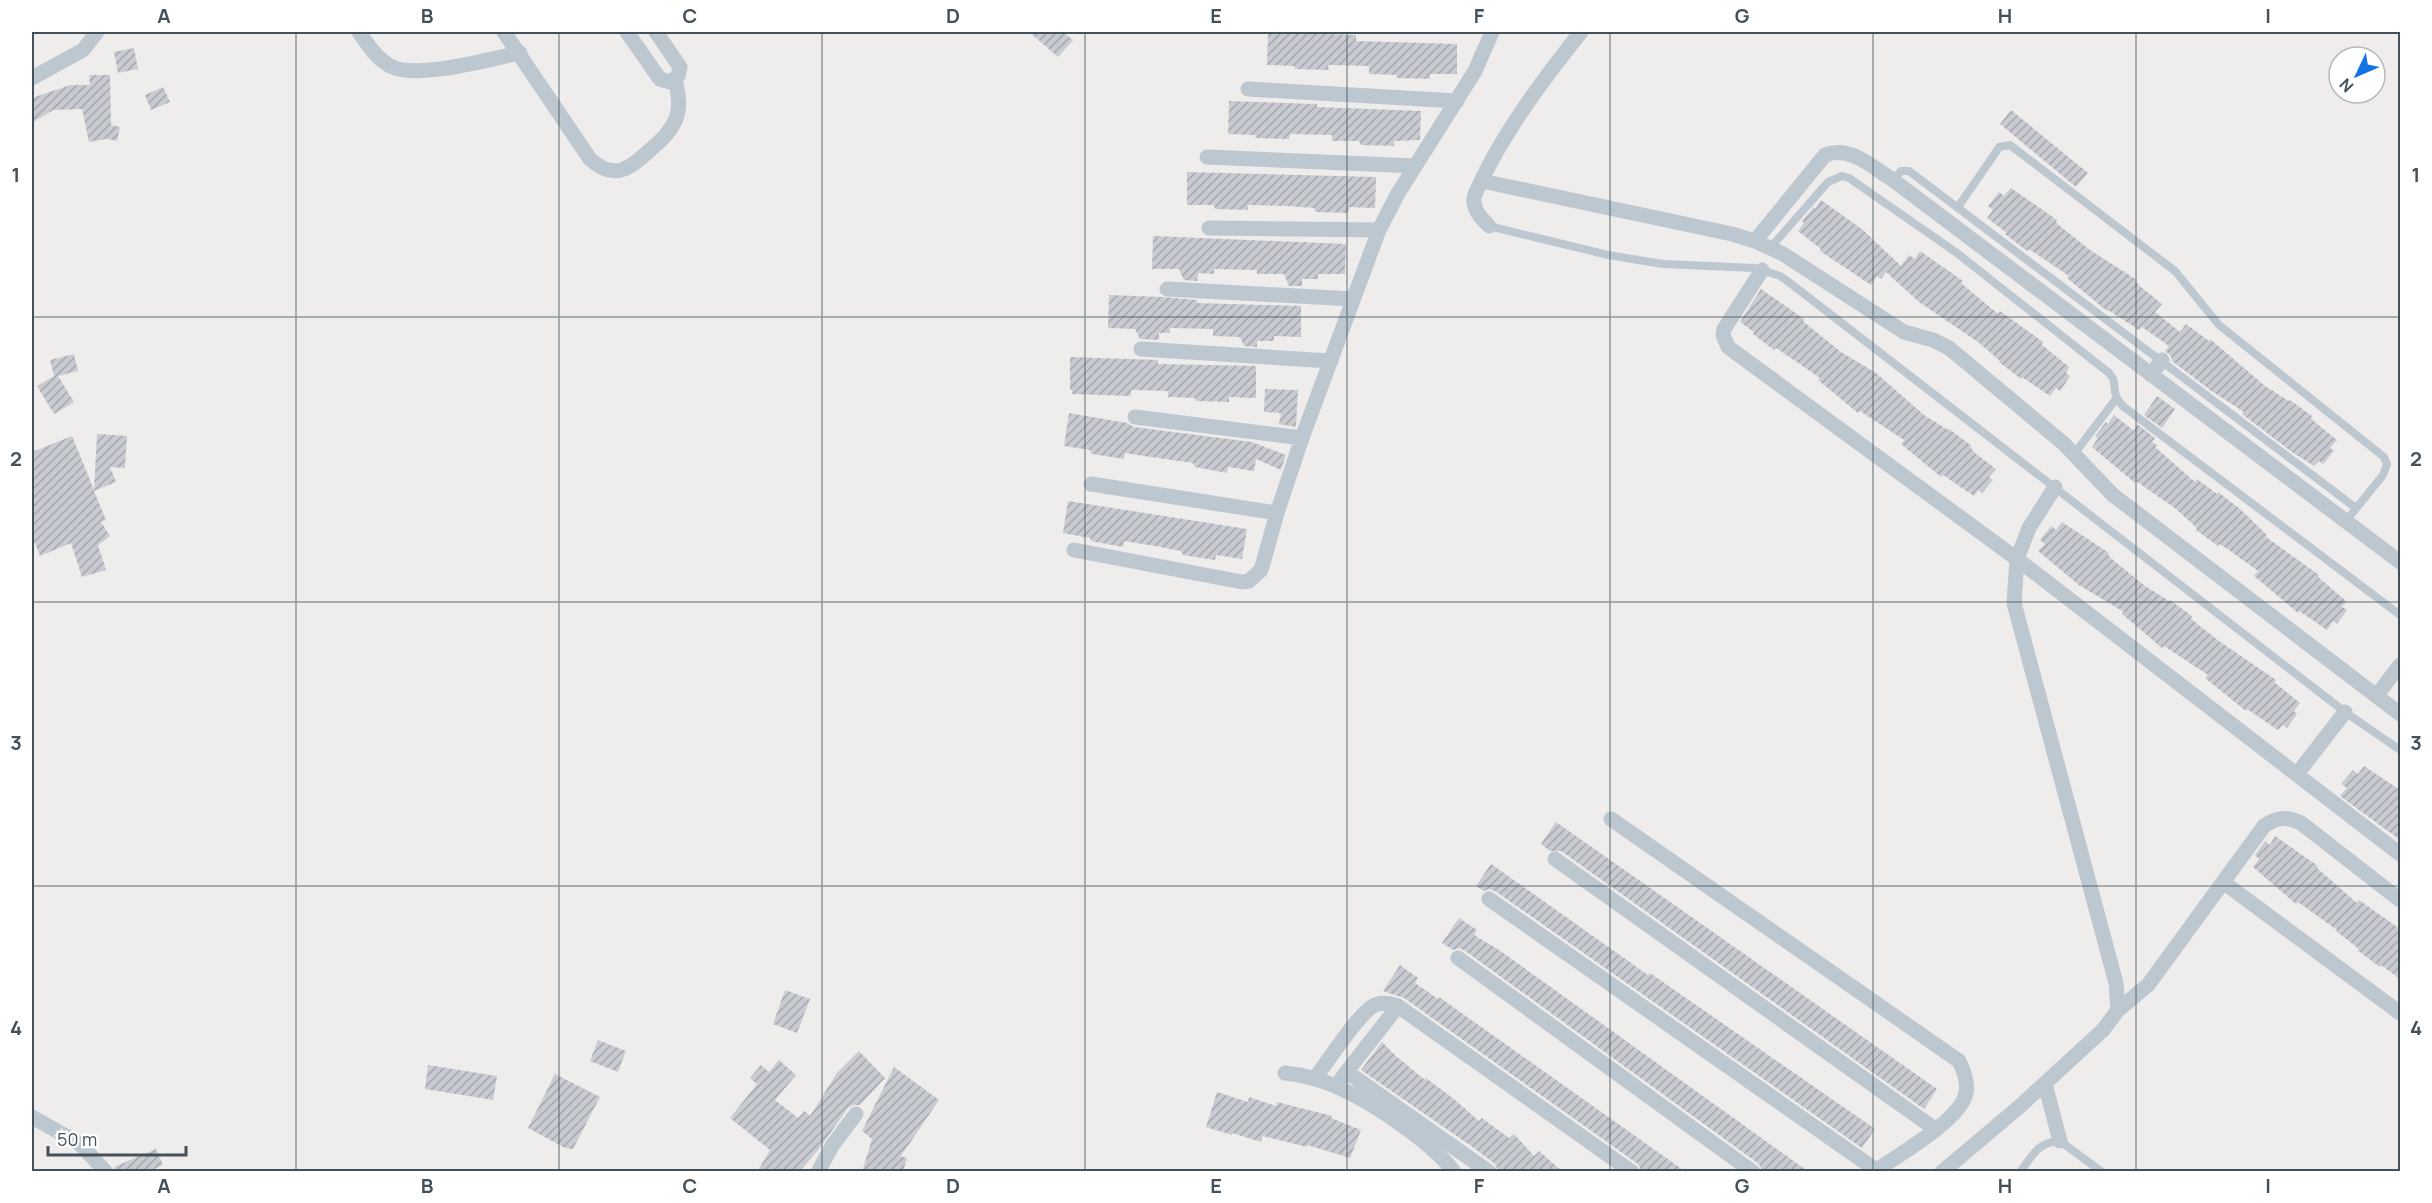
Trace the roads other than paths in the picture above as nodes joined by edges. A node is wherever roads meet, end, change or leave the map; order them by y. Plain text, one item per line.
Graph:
1 (97, 32) edge
2 (359, 32) edge
3 (504, 32) edge
4 (627, 32) edge
5 (656, 32) edge
6 (1492, 32) edge
7 (1581, 32) edge
8 (520, 53) junction
9 (32, 78) edge
10 (675, 80) junction
11 (1248, 89) dead end
12 (1458, 101) junction
13 (1207, 157) dead end
14 (1415, 166) junction
15 (1893, 180) junction
16 (1482, 181) junction
17 (1958, 207) junction
18 (1489, 226) joint
19 (1209, 228) dead end
20 (1379, 230) junction
21 (1755, 241) junction
22 (1771, 247) junction
23 (1762, 270) junction
24 (1167, 288) dead end
25 (1353, 299) junction
26 (1141, 350) dead end
27 (2162, 360) junction
28 (1331, 361) junction
29 (2151, 375) junction
30 (2116, 399) junction
31 (1135, 417) dead end
32 (1302, 438) junction
33 (2074, 454) junction
34 (1091, 484) dead end
35 (2055, 487) junction
36 (2356, 508) junction
37 (1277, 513) junction
38 (2346, 521) junction
39 (1074, 550) dead end
40 (2017, 560) junction
41 (2400, 562) edge
42 (2400, 615) edge
43 (2400, 665) edge
44 (2377, 695) junction
45 (2345, 712) junction
46 (2400, 714) edge
47 (2400, 750) edge
48 (2297, 774) junction
49 (1611, 819) dead end
50 (2400, 854) edge
51 (1554, 859) dead end
52 (2223, 882) junction
53 (1489, 899) dead end
54 (2400, 900) edge
55 (1458, 958) dead end
56 (1398, 1006) junction
57 (2118, 1010) junction
58 (2400, 1013) edge
59 (1347, 1071) junction
60 (1286, 1073) dead end
61 (1315, 1078) junction
62 (2045, 1084) junction
63 (1335, 1086) junction
64 (856, 1114) dead end
65 (32, 1117) edge
66 (1935, 1129) junction
67 (2060, 1141) junction
68 (1875, 1171) edge
69 (106, 1172) edge
70 (818, 1172) edge
71 (1454, 1172) edge
72 (1489, 1172) edge
73 (1632, 1172) edge
74 (1753, 1172) edge
75 (1942, 1172) edge
76 (2020, 1172) edge
77 (2102, 1172) edge

1 - 9 street
2 - 8 street
3 - 8 street
4 - 10 street
5 - 10 street
6 - 12 street
7 - 16 street
8 - 10 street
11 - 12 street
12 - 14 street
13 - 14 street
14 - 20 street
15 - 17 lane
15 - 21 street
15 - 29 street
16 - 18 street
16 - 21 street
17 - 27 lane
17 - 36 lane
18 - 23 lane
19 - 20 street
20 - 25 street
21 - 22 street
22 - 30 lane
22 - 33 street
23 - 35 lane
23 - 40 street
24 - 25 street
25 - 28 street
26 - 28 street
27 - 29 street
27 - 36 lane
28 - 32 street
29 - 38 street
30 - 33 lane
30 - 42 lane
31 - 32 street
32 - 37 street
33 - 44 street
34 - 37 street
35 - 40 street
35 - 45 lane
36 - 38 lane
37 - 39 street
38 - 41 street
40 - 48 street
40 - 57 street
43 - 44 street
44 - 46 street
45 - 47 lane
45 - 48 street
48 - 50 street
49 - 66 street
51 - 66 street
52 - 54 street
52 - 57 street
52 - 58 street
53 - 68 street
55 - 74 street
56 - 59 street
56 - 61 street
56 - 73 street
57 - 62 street
59 - 63 street
59 - 72 street
60 - 61 street
61 - 63 street
62 - 67 street
62 - 75 street
63 - 71 street
64 - 70 street
65 - 69 street
66 - 68 street
67 - 76 lane
67 - 77 lane

